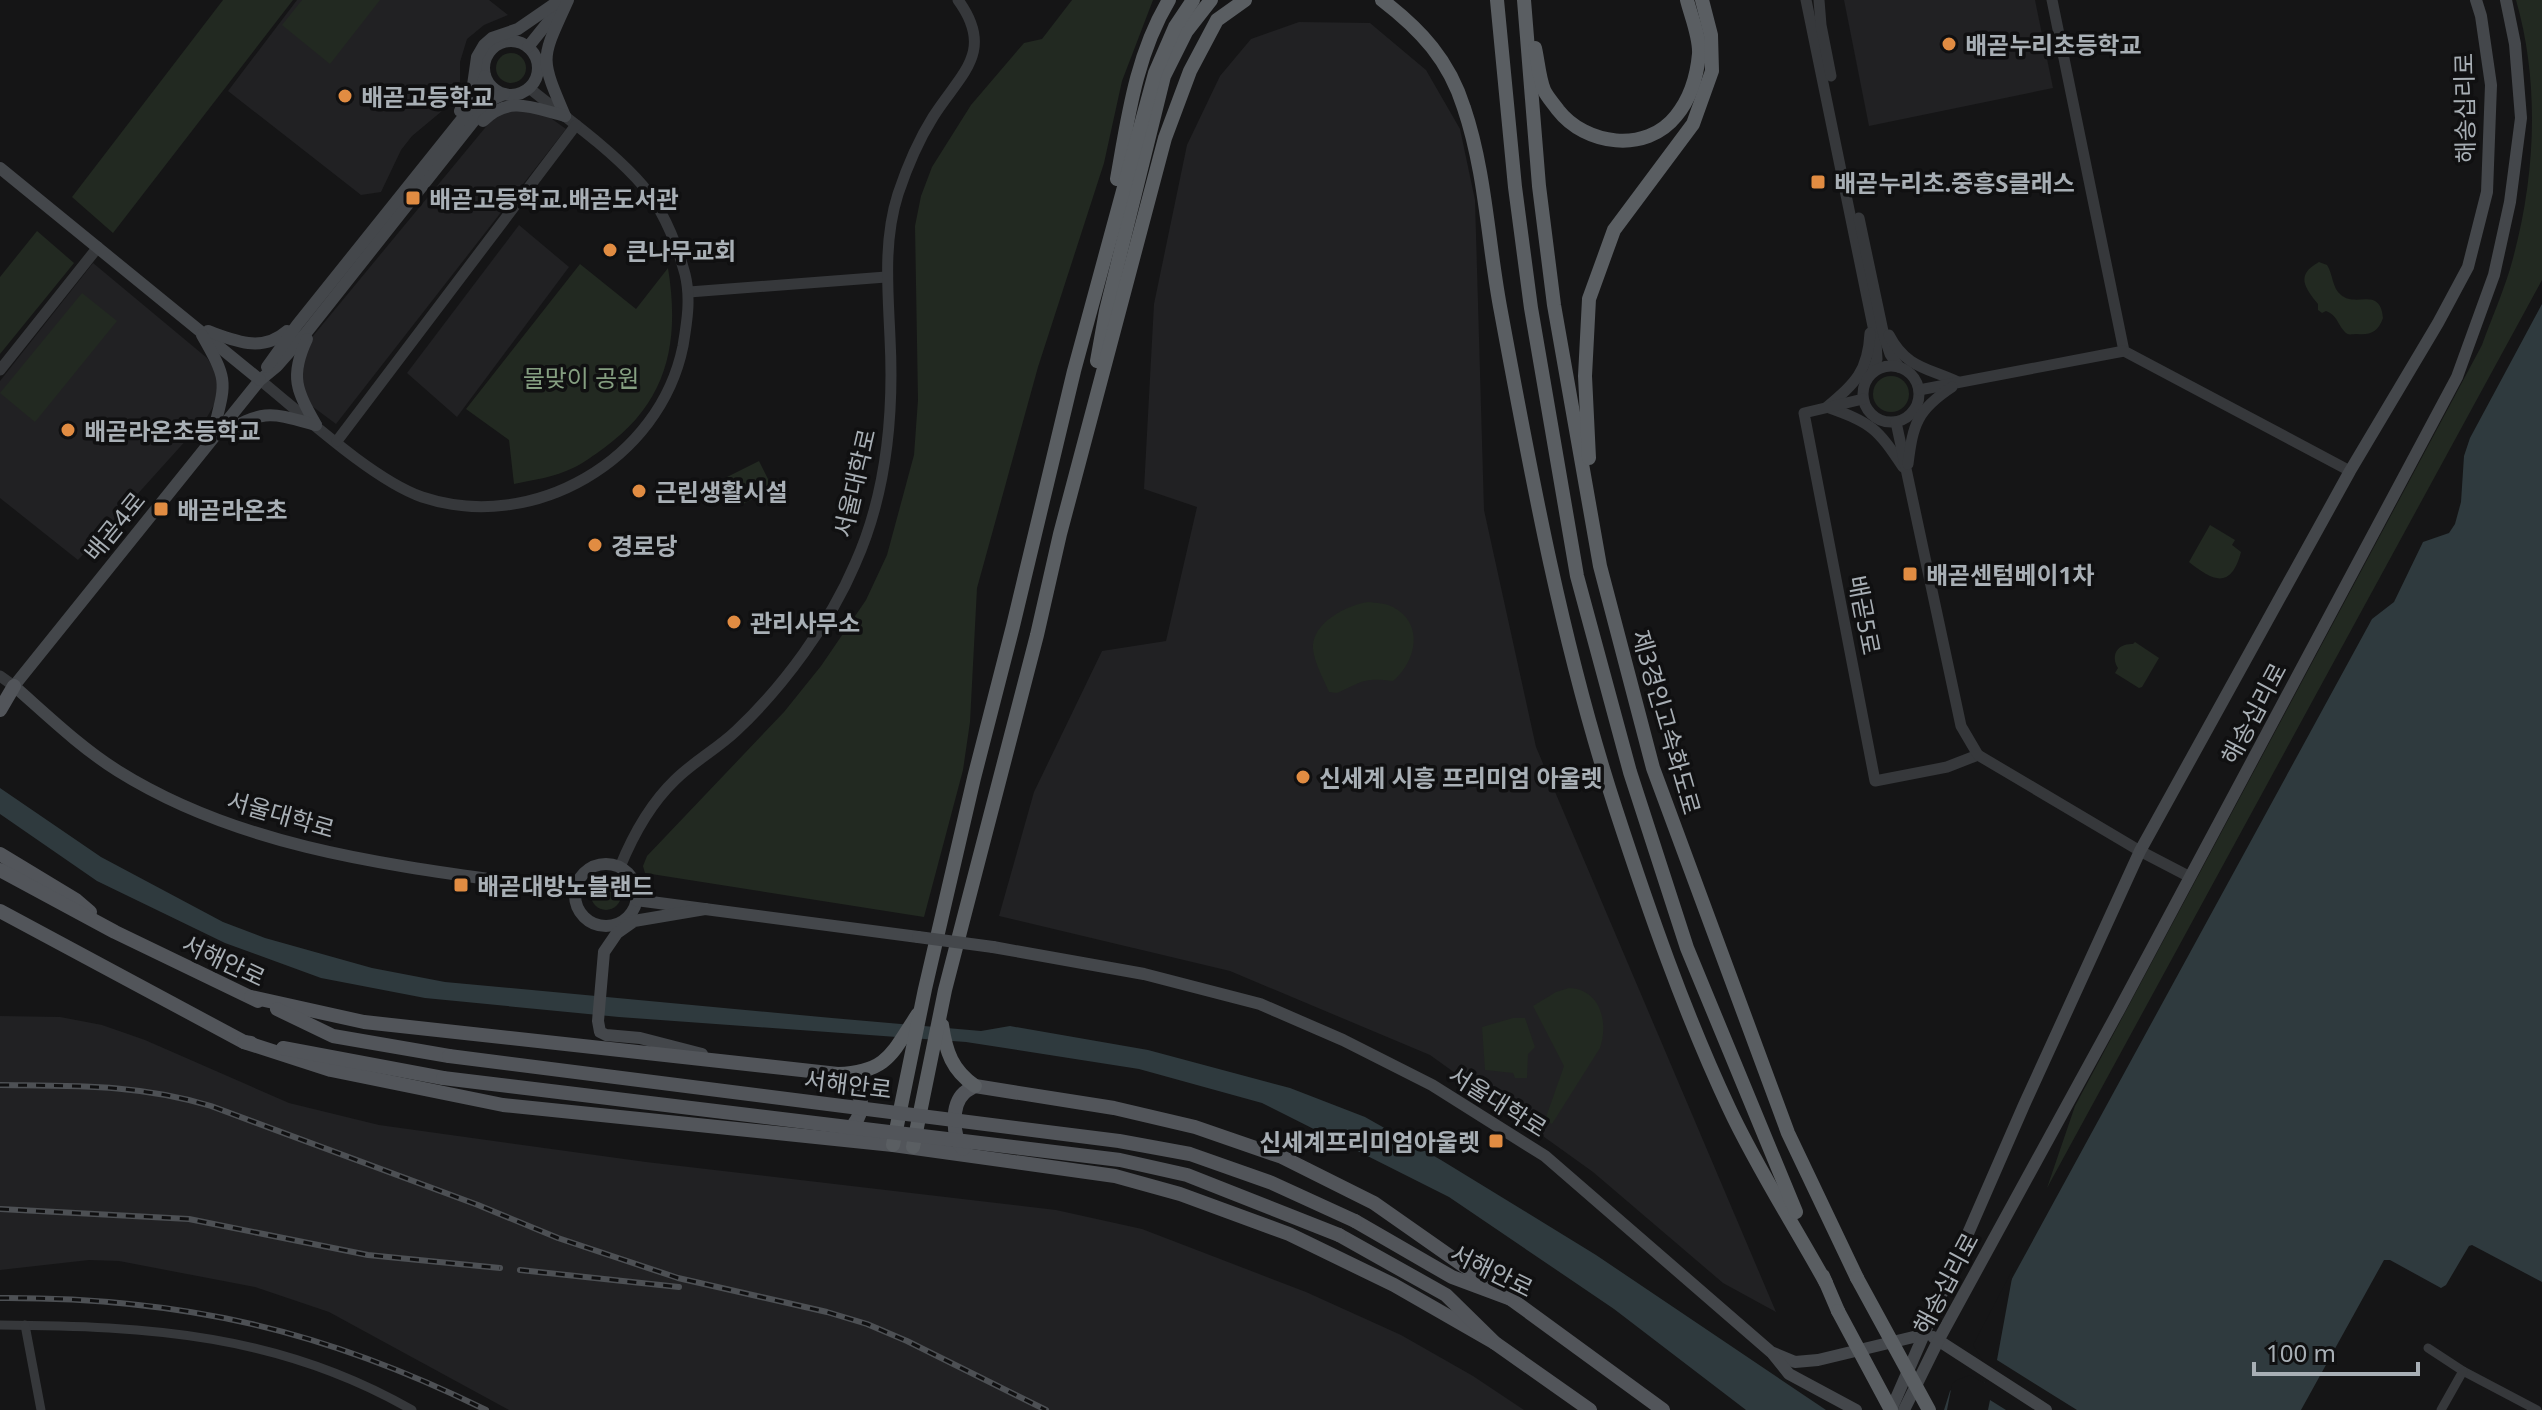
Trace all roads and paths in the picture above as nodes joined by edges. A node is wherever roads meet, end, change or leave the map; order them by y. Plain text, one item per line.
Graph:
1 (564, 0) edge
2 (958, 0) edge
3 (1169, 0) edge
4 (1193, 0) edge
5 (1211, 0) edge
6 (1245, 0) edge
7 (1382, 0) edge
8 (1497, 0) edge
9 (1526, 0) edge
10 (1687, 0) edge
11 (1702, 0) edge
12 (1798, 0) edge
13 (1806, 0) edge
14 (1822, 0) edge
15 (2052, 0) edge
16 (2476, 0) edge
17 (2506, 0) edge
18 (1820, 43) junction
19 (528, 47) junction
20 (485, 76) junction
21 (529, 88) junction
22 (504, 94) junction
23 (570, 121) junction
24 (442, 152) junction
25 (0, 168) edge
26 (98, 247) junction
27 (1100, 274) junction
28 (886, 277) junction
29 (689, 292) junction
30 (311, 316) junction
31 (1875, 316) junction
32 (198, 327) junction
33 (2124, 351) junction
34 (1899, 367) junction
35 (0, 370) edge
36 (1872, 373) junction
37 (260, 380) junction
38 (1959, 382) junction
39 (1919, 390) junction
40 (1863, 399) junction
41 (1827, 407) junction
42 (1896, 422) junction
43 (316, 425) junction
44 (211, 440) junction
45 (337, 441) junction
46 (1076, 471) junction
47 (2350, 471) junction
48 (1906, 473) junction
49 (1600, 566) junction
50 (0, 676) edge
51 (7, 690) edge
52 (0, 710) edge
53 (1978, 755) junction
54 (2140, 851) junction
55 (0, 854) edge
56 (620, 867) junction
57 (0, 870) edge
58 (2190, 877) junction
59 (574, 891) junction
60 (636, 900) junction
61 (705, 909) junction
62 (0, 911) edge
63 (618, 923) junction
64 (115, 932) junction
65 (601, 950) junction
66 (251, 997) junction
67 (921, 1009) junction
68 (940, 1012) junction
69 (244, 1042) junction
70 (729, 1061) junction
71 (838, 1074) junction
72 (975, 1086) junction
73 (832, 1139) junction
74 (893, 1145) junction
75 (913, 1147) junction
76 (968, 1154) junction
77 (1826, 1283) junction
78 (1511, 1299) junction
79 (0, 1325) edge
80 (25, 1325) junction
81 (1932, 1337) junction
82 (1495, 1343) junction
83 (2428, 1348) dead end
84 (1771, 1352) junction
85 (2463, 1371) junction
86 (41, 1410) edge
87 (412, 1410) edge
88 (1590, 1410) edge
89 (1663, 1410) edge
90 (1856, 1410) edge
91 (1891, 1410) edge
92 (1904, 1410) edge
93 (1929, 1410) edge
94 (2046, 1410) edge
95 (2441, 1410) edge
96 (2537, 1410) edge

1 - 19 main road
1 - 23 main road
1 - 24 main road
2 - 28 street, 서울대학로
3 - 27 highway
4 - 27 highway
5 - 46 highway
6 - 46 highway
7 - 77 highway
8 - 77 highway, 제3경인고속화도로
9 - 10 highway
9 - 49 highway, 제3경인고속화도로
11 - 49 highway
12 - 18 street
13 - 18 street
14 - 18 street
15 - 33 street
16 - 47 main road, 해송십리로
17 - 58 main road, 해송십리로
18 - 31 street
19 - 20 main road
19 - 21 main road
20 - 22 main road
20 - 24 main road, 배곧4로
21 - 22 main road
21 - 23 street
22 - 24 main road, 배곧4로
23 - 24 main road
23 - 29 street
23 - 45 street
24 - 30 main road, 배곧4로
25 - 26 main road
26 - 32 main road
26 - 35 street
27 - 67 highway
28 - 29 street
28 - 56 street, 서울대학로
29 - 45 street
30 - 32 main road
30 - 37 main road, 배곧4로
30 - 43 main road
31 - 34 street
31 - 36 street
31 - 38 street
31 - 41 street
32 - 37 main road
32 - 44 main road
33 - 38 street
33 - 47 street
34 - 36 street
34 - 39 street
36 - 40 street
37 - 43 street
37 - 44 main road, 배곧4로
38 - 39 street
38 - 48 street
39 - 42 street
40 - 41 street
40 - 42 street
41 - 48 street
41 - 53 street, 배곧5로
42 - 48 street
43 - 44 main road
43 - 45 street
44 - 51 main road, 배곧4로
46 - 68 highway
47 - 54 main road, 해송십리로
48 - 53 street
49 - 93 highway, 제3경인고속화도로, bridge
50 - 51 street
51 - 52 main road
51 - 59 main road, 서울대학로
53 - 54 street
54 - 58 street
54 - 81 main road, 해송십리로
55 - 64 main road
56 - 59 main road
56 - 60 main road
57 - 64 main road, 서해안로
58 - 81 main road, 해송십리로
59 - 63 main road
60 - 61 main road, 서울대학로
60 - 63 main road
61 - 65 main road
61 - 84 main road, 서울대학로, bridge
62 - 69 main road, 서해안로
63 - 65 main road
64 - 66 main road, 서해안로
65 - 70 main road
66 - 70 main road
66 - 78 main road, 서해안로, bridge
67 - 71 highway
67 - 74 highway
68 - 72 highway
68 - 75 highway
69 - 73 main road
69 - 82 main road, 서해안로, bridge
70 - 71 main road
71 - 73 main road
72 - 76 main road
72 - 78 main road
73 - 74 main road
74 - 75 main road
75 - 76 main road
76 - 82 main road
77 - 91 highway, 제3경인고속화도로, bridge
78 - 89 main road, 서해안로
79 - 80 street
80 - 86 street
80 - 87 street
81 - 84 main road, 서울대학로
81 - 91 main road, 해송십리로
81 - 92 main road, 해송십리로
81 - 94 main road
82 - 88 main road, 서해안로
83 - 85 street
84 - 90 main road
85 - 95 street
85 - 96 street

